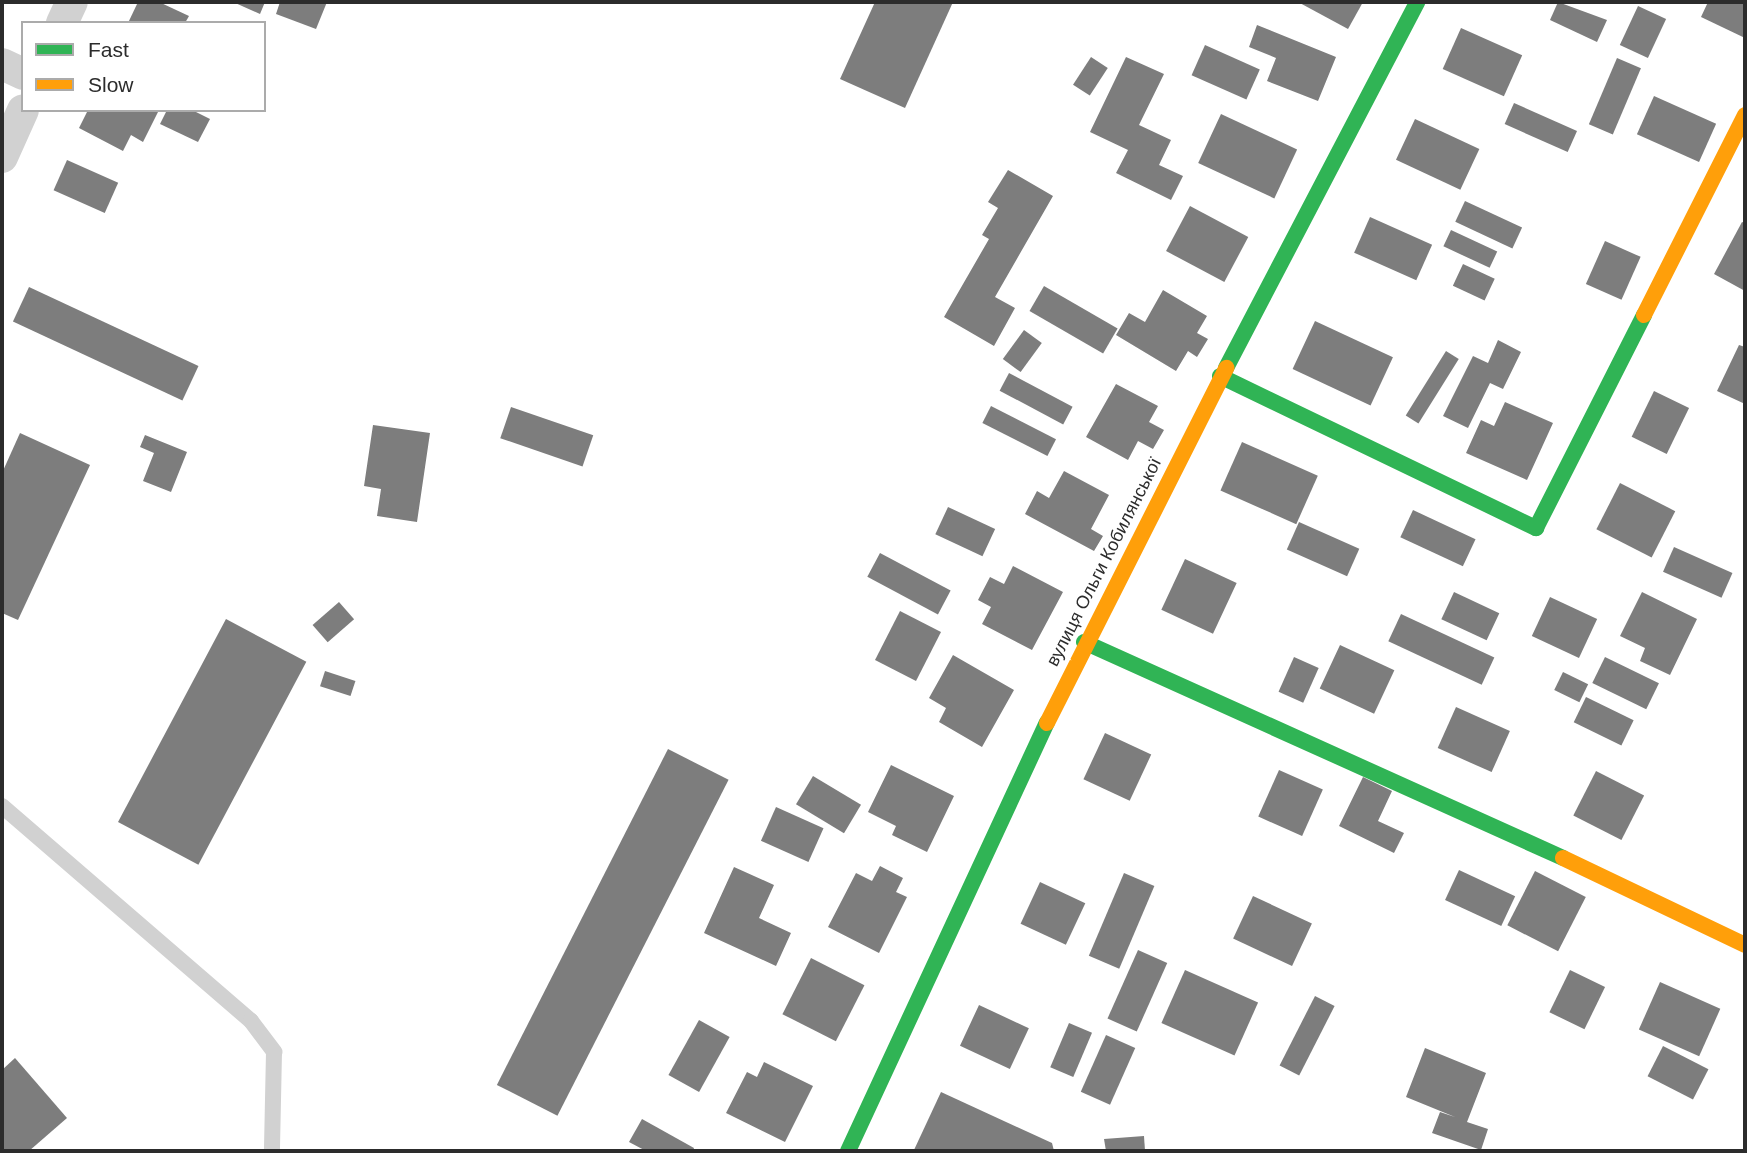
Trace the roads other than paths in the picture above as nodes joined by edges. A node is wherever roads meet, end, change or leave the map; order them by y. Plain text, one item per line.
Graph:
1 (72, 2) edge
2 (1418, 2) edge
3 (63, 21) edge
4 (2, 64) edge
5 (21, 73) edge
6 (22, 112) edge
7 (1745, 115) edge
8 (2, 157) edge
9 (1220, 376) junction
10 (1084, 642) junction
11 (2, 806) edge
12 (1745, 945) edge
13 (272, 1151) edge
14 (848, 1151) edge

1 - 3 street
2 - 9 street, вулиця Ольги Кобилянської
4 - 5 street
6 - 8 street
7 - 9 street
9 - 10 street, вулиця Ольги Кобилянської
10 - 12 street
10 - 14 street, вулиця Ольги Кобилянської
11 - 13 lane

